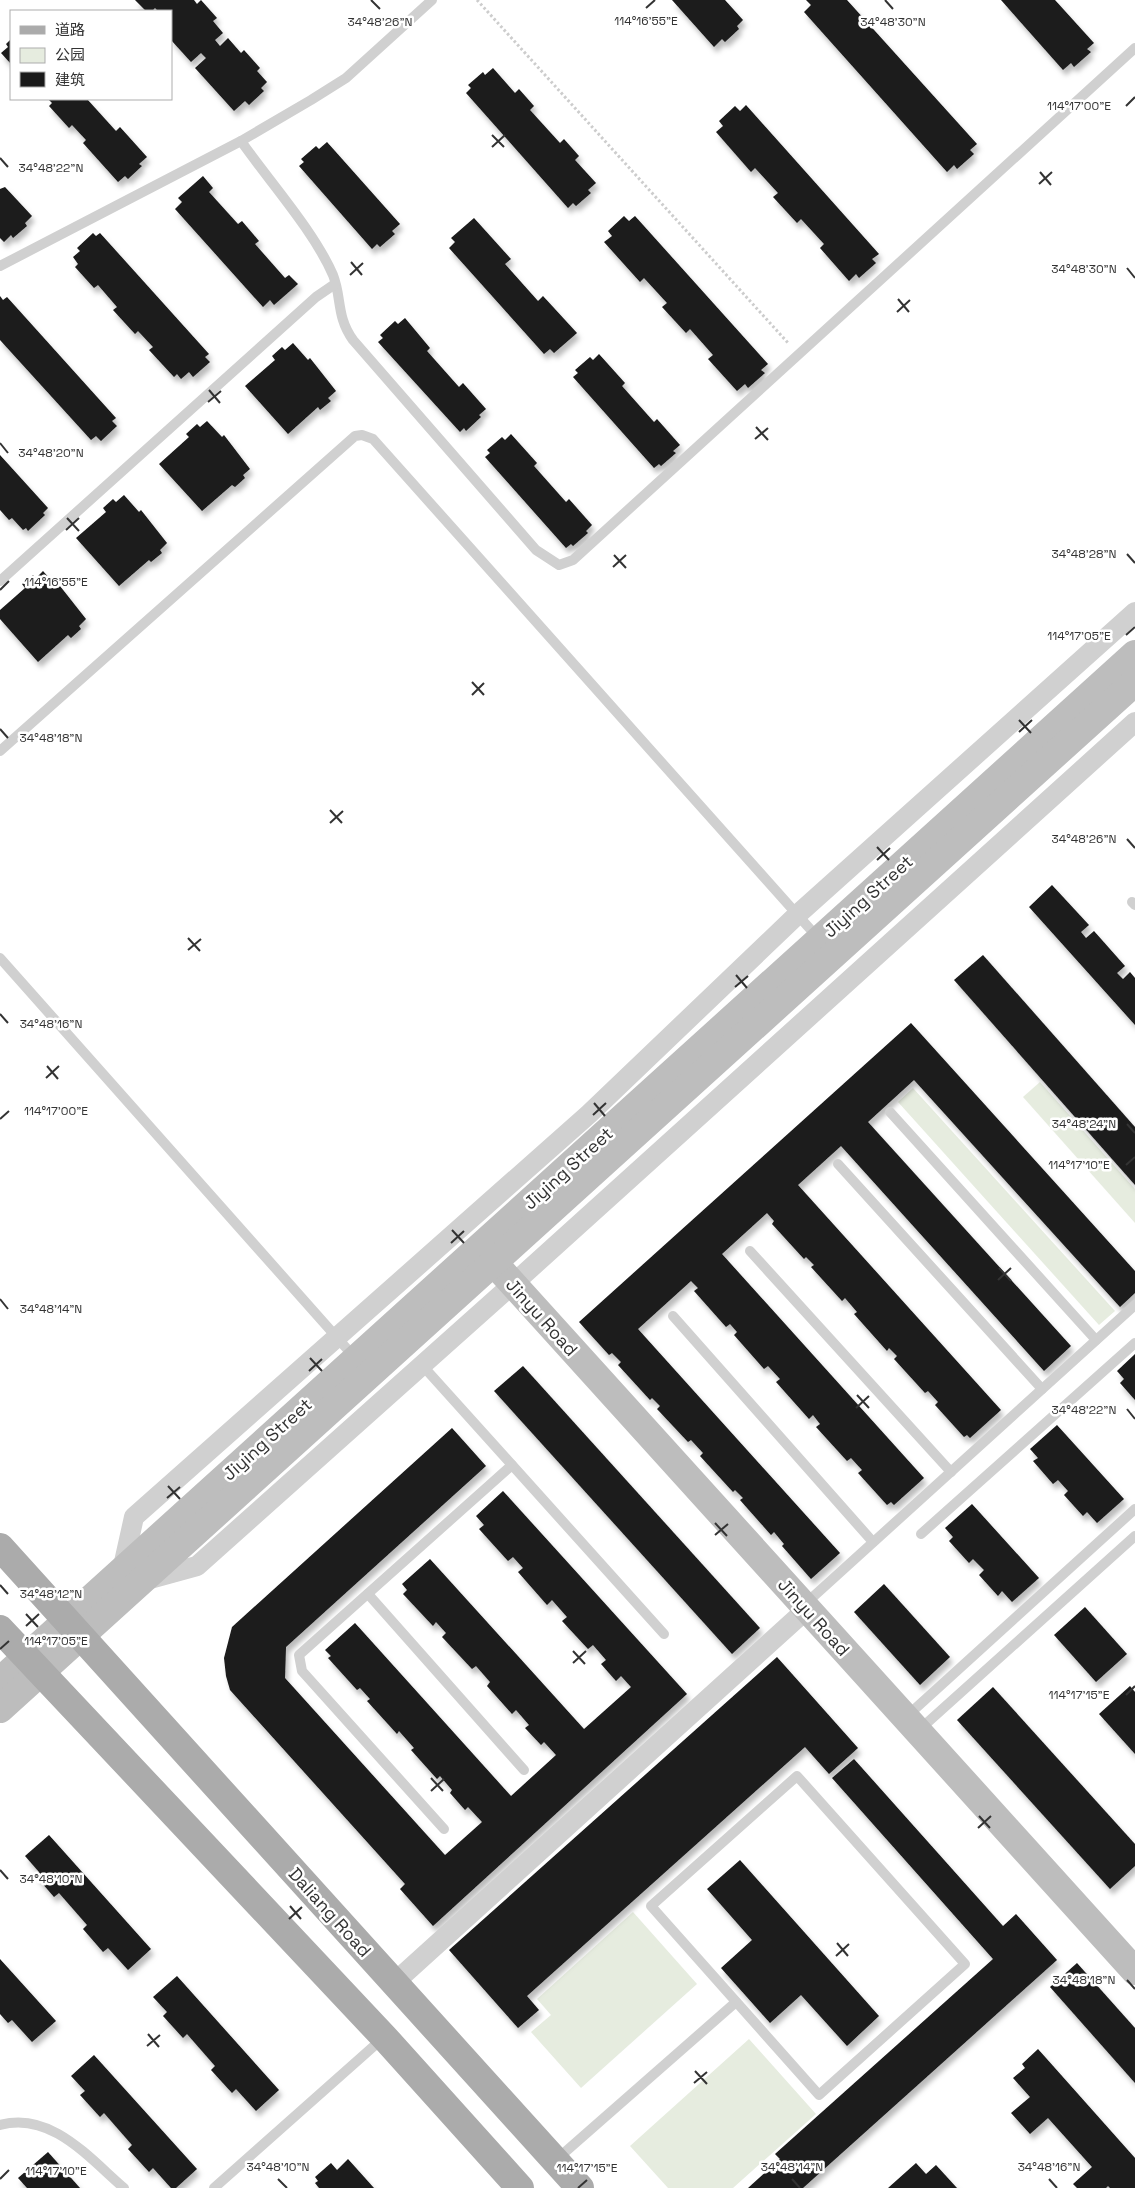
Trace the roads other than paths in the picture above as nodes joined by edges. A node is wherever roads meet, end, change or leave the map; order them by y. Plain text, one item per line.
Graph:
1 (432, 0) edge
2 (1135, 48) edge
3 (241, 141) junction
4 (0, 266) edge
5 (334, 284) junction
6 (0, 581) edge
7 (1135, 612) edge
8 (1135, 654) edge
9 (1135, 682) edge
10 (1135, 722) edge
11 (0, 751) edge
12 (797, 915) junction
13 (820, 940) junction
14 (0, 958) edge
15 (890, 1112) dead end
16 (838, 1164) dead end
17 (750, 1251) dead end
18 (494, 1263) junction
19 (513, 1284) junction
20 (1135, 1305) edge
21 (673, 1316) dead end
22 (338, 1338) junction
23 (1096, 1340) junction
24 (1135, 1343) edge
25 (356, 1359) junction
26 (422, 1365) junction
27 (1042, 1389) junction
28 (512, 1466) junction
29 (951, 1472) junction
30 (1135, 1509) edge
31 (921, 1534) dead end
32 (1135, 1536) edge
33 (873, 1542) junction
34 (0, 1547) edge
35 (132, 1576) junction
36 (368, 1594) junction
37 (805, 1607) junction
38 (0, 1628) edge
39 (73, 1629) junction
40 (664, 1634) dead end
41 (33, 1665) junction
42 (0, 1681) edge
43 (0, 1709) edge
44 (912, 1724) junction
45 (524, 1770) dead end
46 (444, 1829) dead end
47 (1135, 1971) edge
48 (394, 1983) junction
49 (736, 2002) junction
50 (384, 2037) junction
51 (0, 2126) edge
52 (555, 2161) junction
53 (124, 2188) edge
54 (214, 2188) edge
55 (520, 2188) edge
56 (580, 2188) edge

1 - 3 lane
2 - 5 lane
3 - 4 lane
3 - 5 lane
5 - 6 lane
7 - 12 street
8 - 13 main road, Jiying Street
9 - 18 main road, Jiying Street
10 - 19 street
11 - 12 lane
12 - 13 lane
12 - 22 street
13 - 25 main road, Jiying Street
14 - 22 lane
15 - 23 lane
16 - 27 lane
17 - 29 lane
18 - 19 main road, Jinyu Road
18 - 35 main road, Jiying Street
19 - 26 street
19 - 37 main road, Jinyu Road
20 - 23 lane
21 - 33 lane
22 - 25 lane
22 - 35 street
23 - 27 lane
24 - 31 lane
25 - 35 main road, Jiying Street
26 - 28 lane
26 - 35 street
27 - 29 lane
28 - 36 lane
28 - 40 lane
29 - 33 lane
30 - 44 lane
32 - 44 lane
33 - 37 lane
34 - 39 main road, Daliang Road
35 - 39 main road, Jiying Street
36 - 45 lane
36 - 46 lane
37 - 44 main road, Jinyu Road
37 - 48 street
38 - 41 main road
39 - 41 main road, Jiying Street
39 - 48 main road, Daliang Road
41 - 42 main road, Jiying Street
41 - 43 main road, Jiying Street
41 - 50 main road
44 - 47 main road, Jinyu Road
48 - 52 main road, Daliang Road
49 - 49 lane
49 - 52 lane
50 - 54 lane
50 - 55 main road
51 - 53 lane
52 - 56 main road, Daliang Road

